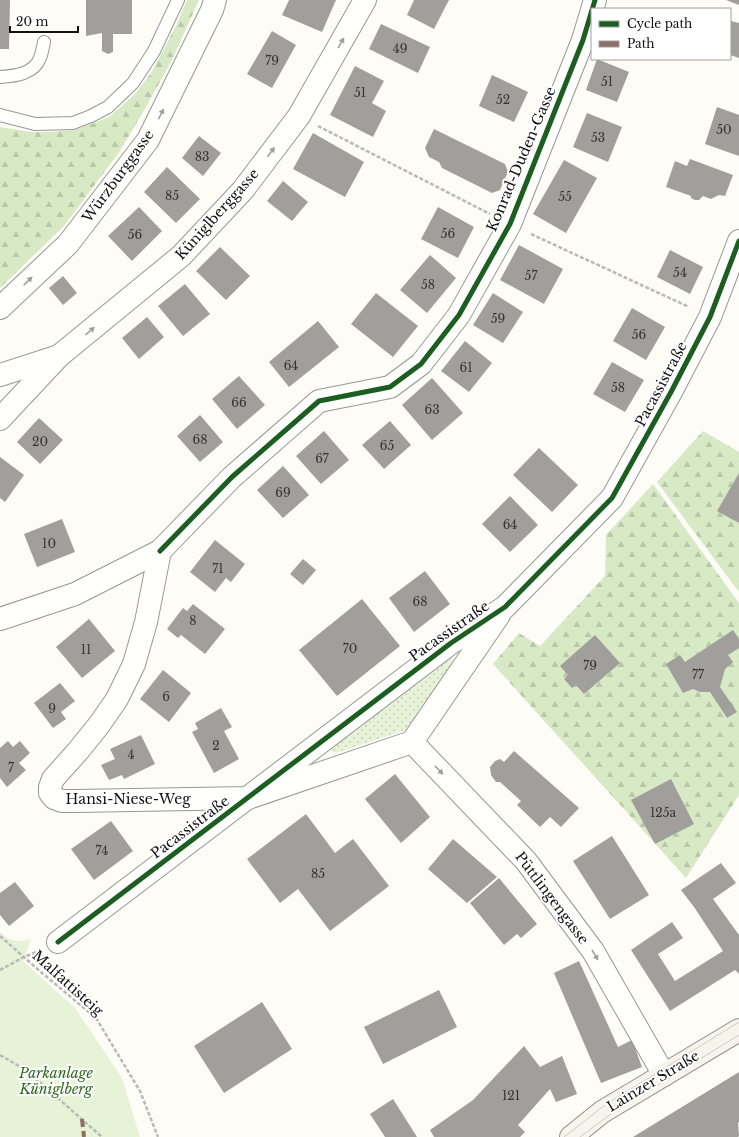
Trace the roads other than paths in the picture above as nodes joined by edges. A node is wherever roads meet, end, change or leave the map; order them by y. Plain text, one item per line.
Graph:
1 (178, 0) edge
2 (215, 0) edge
3 (365, 0) edge
4 (591, 11) edge
5 (44, 42) dead end
6 (0, 77) edge
7 (0, 115) edge
8 (739, 241) edge
9 (0, 308) edge
10 (59, 356) junction
11 (0, 375) edge
12 (0, 418) edge
13 (160, 551) junction
14 (505, 607) junction
15 (0, 619) edge
16 (412, 742) junction
17 (248, 798) junction
18 (58, 942) road end
19 (739, 1030) edge
20 (664, 1075) junction
21 (571, 1137) edge

1 - 7 lane
9 -> 2 street, Würzburggasse
10 -> 3 street, Küniglberggasse
4 - 13 street, Konrad-Duden-Gasse
5 - 6 lane
8 - 14 street, Pacassistraße
10 - 11 street
10 - 12 street
13 - 15 street
13 - 17 street, Hansi-Niese-Weg
14 - 16 street, Pacassistraße
14 - 17 street, Pacassistraße
16 - 17 street, Pacassistraße
16 -> 20 street, Püttlingengasse
17 - 18 street, Pacassistraße
19 - 20 main road, Lainzer Straße
20 - 21 main road, Lainzer Straße

